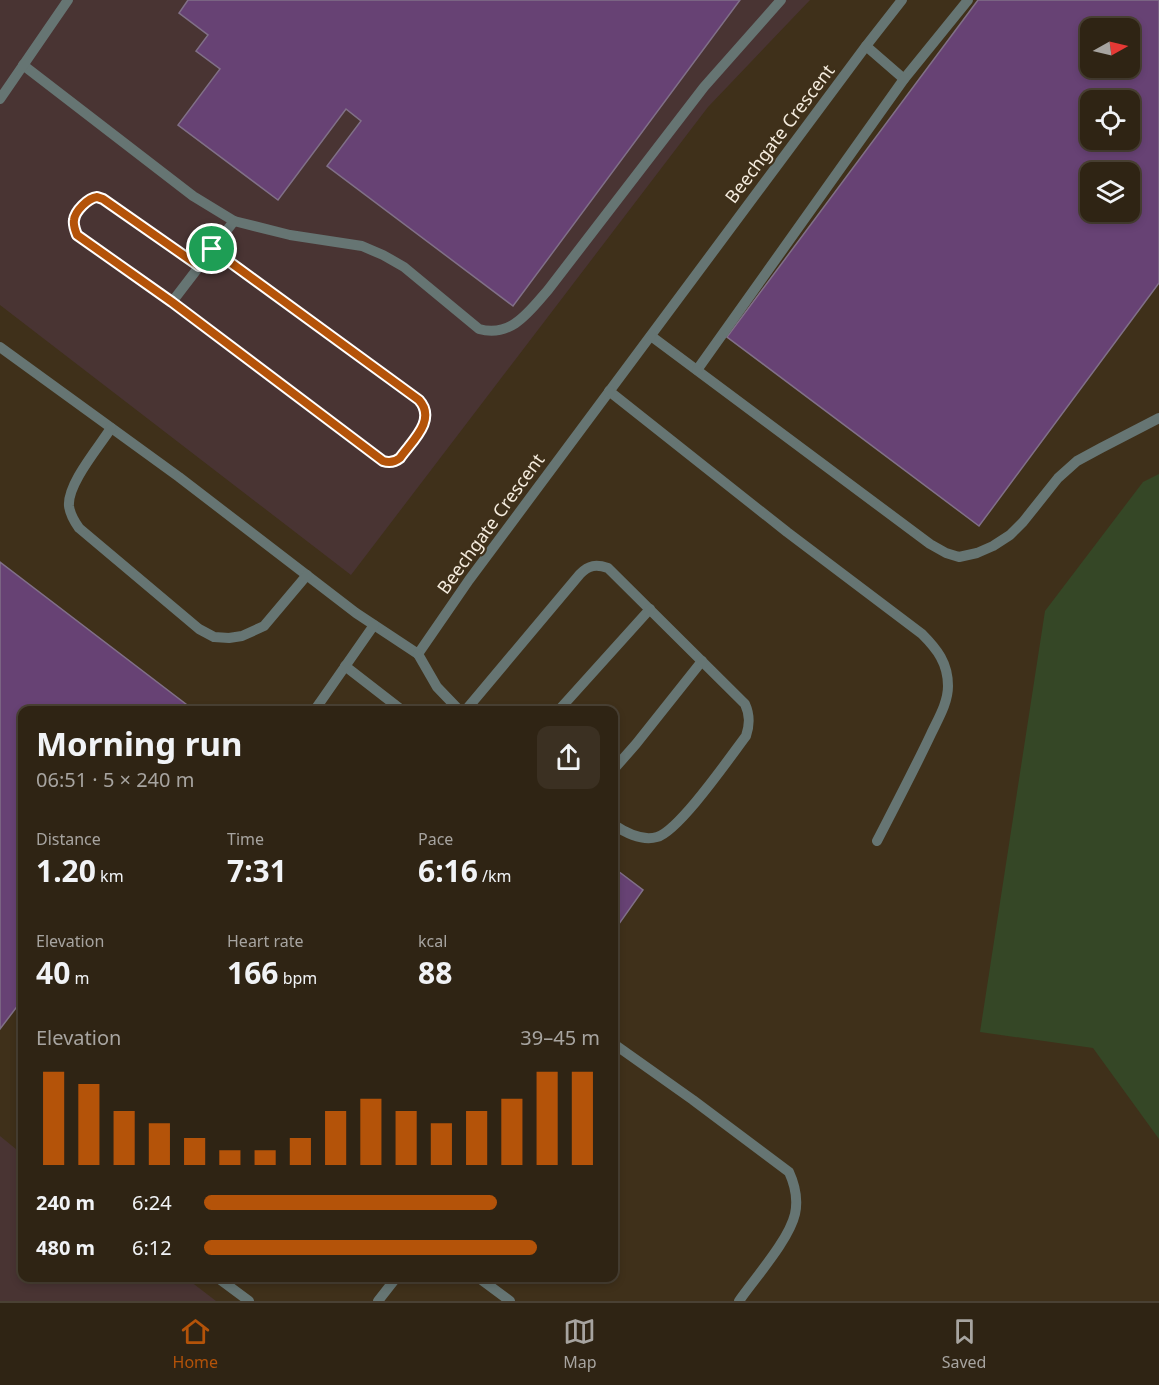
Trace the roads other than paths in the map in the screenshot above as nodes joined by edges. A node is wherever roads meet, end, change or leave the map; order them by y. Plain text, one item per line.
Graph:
1 (68, 0) edge
2 (781, 0) edge
3 (902, 0) edge
4 (968, 0) edge
5 (866, 46) junction
6 (23, 65) junction
7 (904, 79) junction
8 (0, 99) edge
9 (234, 221) junction
10 (212, 249) junction
11 (199, 266) junction
12 (172, 302) junction
13 (651, 336) junction
14 (0, 347) edge
15 (697, 370) junction
16 (609, 392) junction
17 (1159, 418) edge
18 (111, 428) junction
19 (307, 575) junction
20 (650, 609) junction
21 (374, 625) junction
22 (418, 654) junction
23 (702, 661) junction
24 (345, 666) junction
25 (317, 706) edge
26 (397, 706) edge
27 (455, 706) edge
28 (469, 706) edge
29 (563, 706) edge
30 (618, 764) edge
31 (618, 828) edge
32 (877, 841) dead end
33 (618, 1047) edge
34 (223, 1282) edge
35 (393, 1282) edge
36 (484, 1282) edge
37 (249, 1301) edge
38 (378, 1301) edge
39 (510, 1301) edge
40 (739, 1301) edge

1 - 6 lane
2 - 9 lane
3 - 5 lane, Beechgate Crescent
4 - 7 lane
5 - 7 lane
5 - 13 lane, Beechgate Crescent
6 - 8 lane
6 - 9 lane
7 - 15 lane
9 - 10 lane
10 - 11 lane
10 - 12 lane
11 - 12 lane
11 - 12 lane
13 - 15 lane
13 - 16 lane, Beechgate Crescent
14 - 18 lane
15 - 17 lane
16 - 22 lane, Beechgate Crescent
16 - 32 lane
18 - 19 lane
18 - 19 lane
19 - 21 lane
20 - 23 lane
20 - 28 lane
20 - 29 lane
21 - 22 lane
21 - 24 lane
22 - 27 lane
23 - 30 lane
23 - 31 lane
24 - 25 lane
24 - 26 lane
33 - 40 lane
34 - 37 lane
35 - 38 lane
36 - 39 lane

